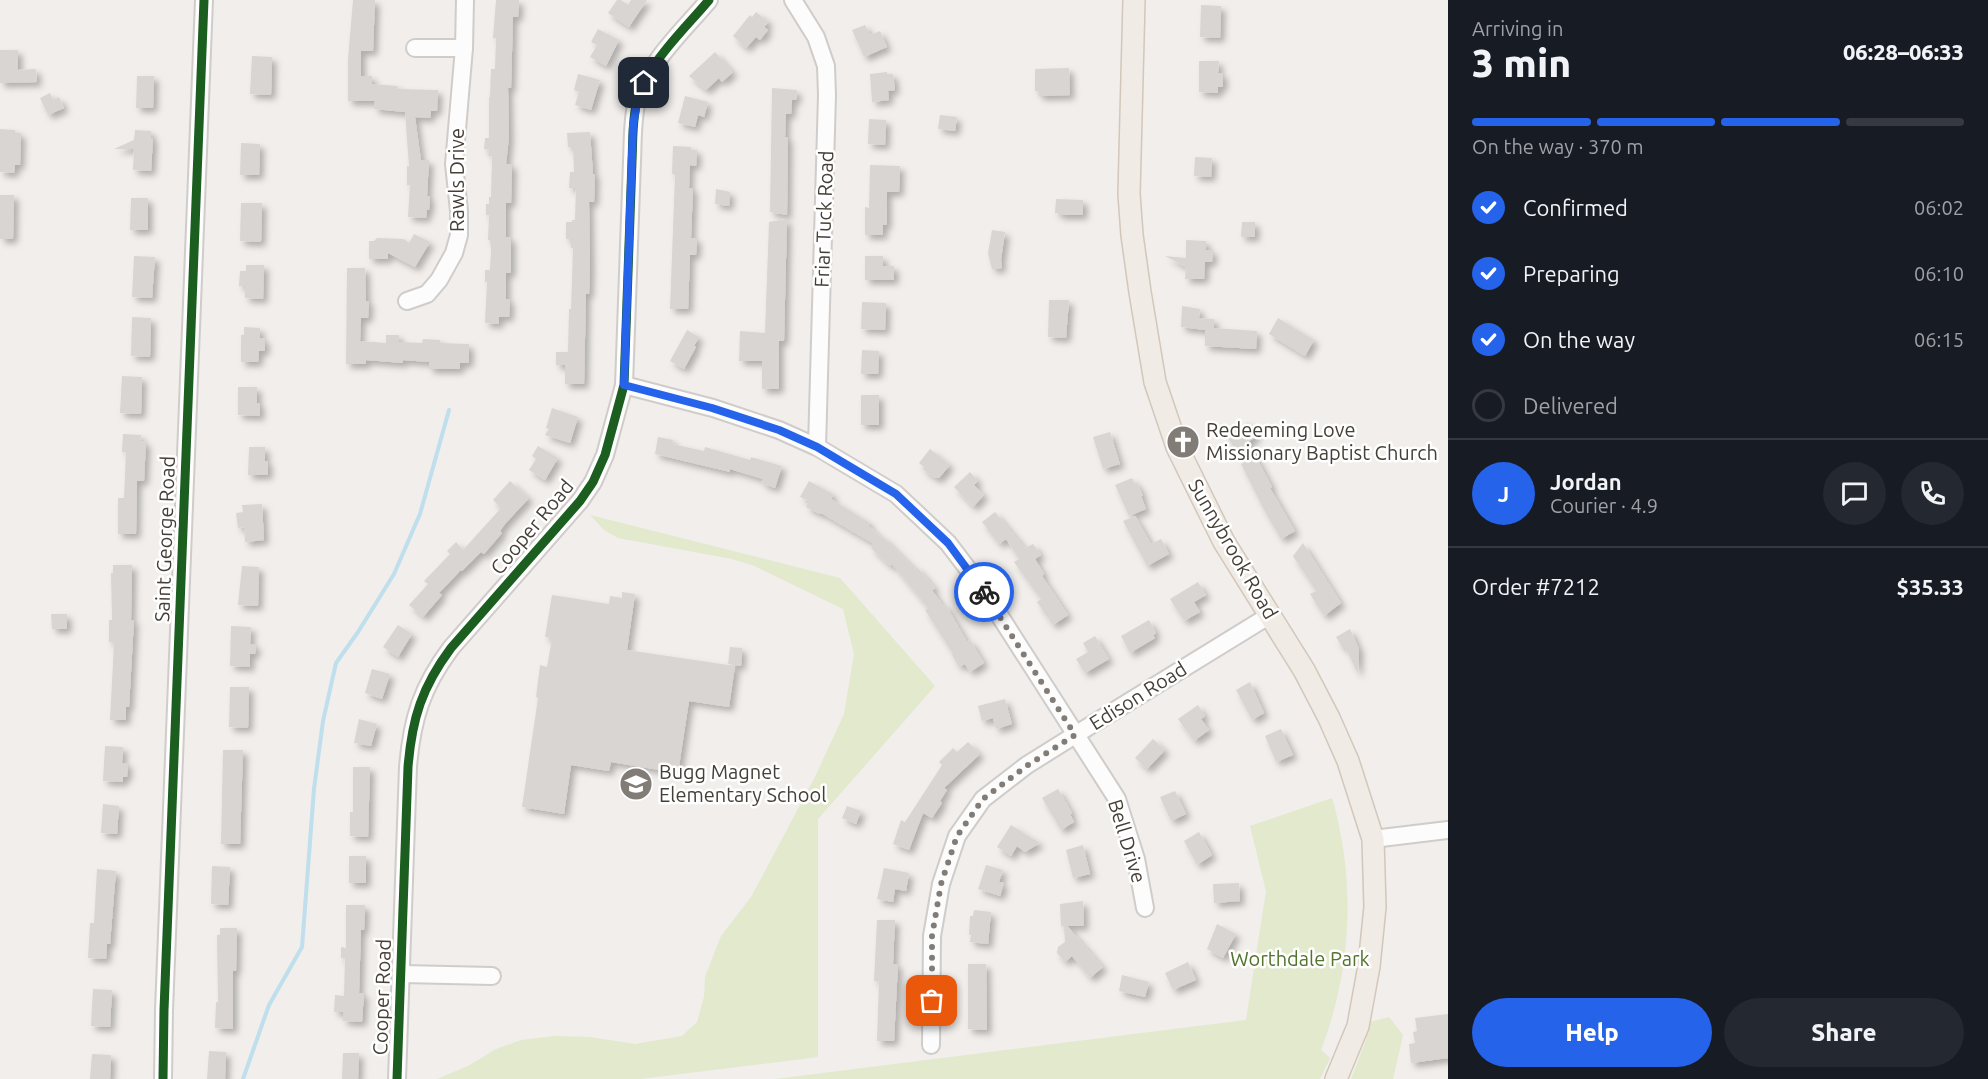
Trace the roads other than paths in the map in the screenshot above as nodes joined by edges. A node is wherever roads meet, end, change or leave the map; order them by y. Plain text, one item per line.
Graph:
1 (204, 0) edge
2 (465, 0) edge
3 (709, 0) edge
4 (793, 0) edge
5 (1134, 0) edge
6 (414, 48) dead end
7 (464, 48) junction
8 (407, 301) dead end
9 (624, 385) junction
10 (817, 447) junction
11 (1270, 615) junction
12 (1075, 735) junction
13 (1448, 831) edge
14 (1373, 839) junction
15 (1145, 908) dead end
16 (402, 974) junction
17 (492, 976) dead end
18 (931, 1045) dead end
19 (163, 1079) edge
20 (397, 1079) edge
21 (1336, 1079) edge

1 - 19 street, Saint George Road
2 - 7 street, Rawls Drive
3 - 9 street, Cooper Road
4 - 10 street, Friar Tuck Road
5 - 11 main road, Sunnybrook Road
6 - 7 street
7 - 8 street, Rawls Drive
9 - 10 street, Bell Drive
9 - 16 street, Cooper Road
10 - 12 street, Bell Drive
11 - 12 street, Edison Road
11 - 14 main road, Sunnybrook Road
12 - 15 street, Bell Drive
12 - 18 street, Edison Road
13 - 14 street
14 - 21 main road, Sunnybrook Road
16 - 17 street
16 - 20 street, Cooper Road

